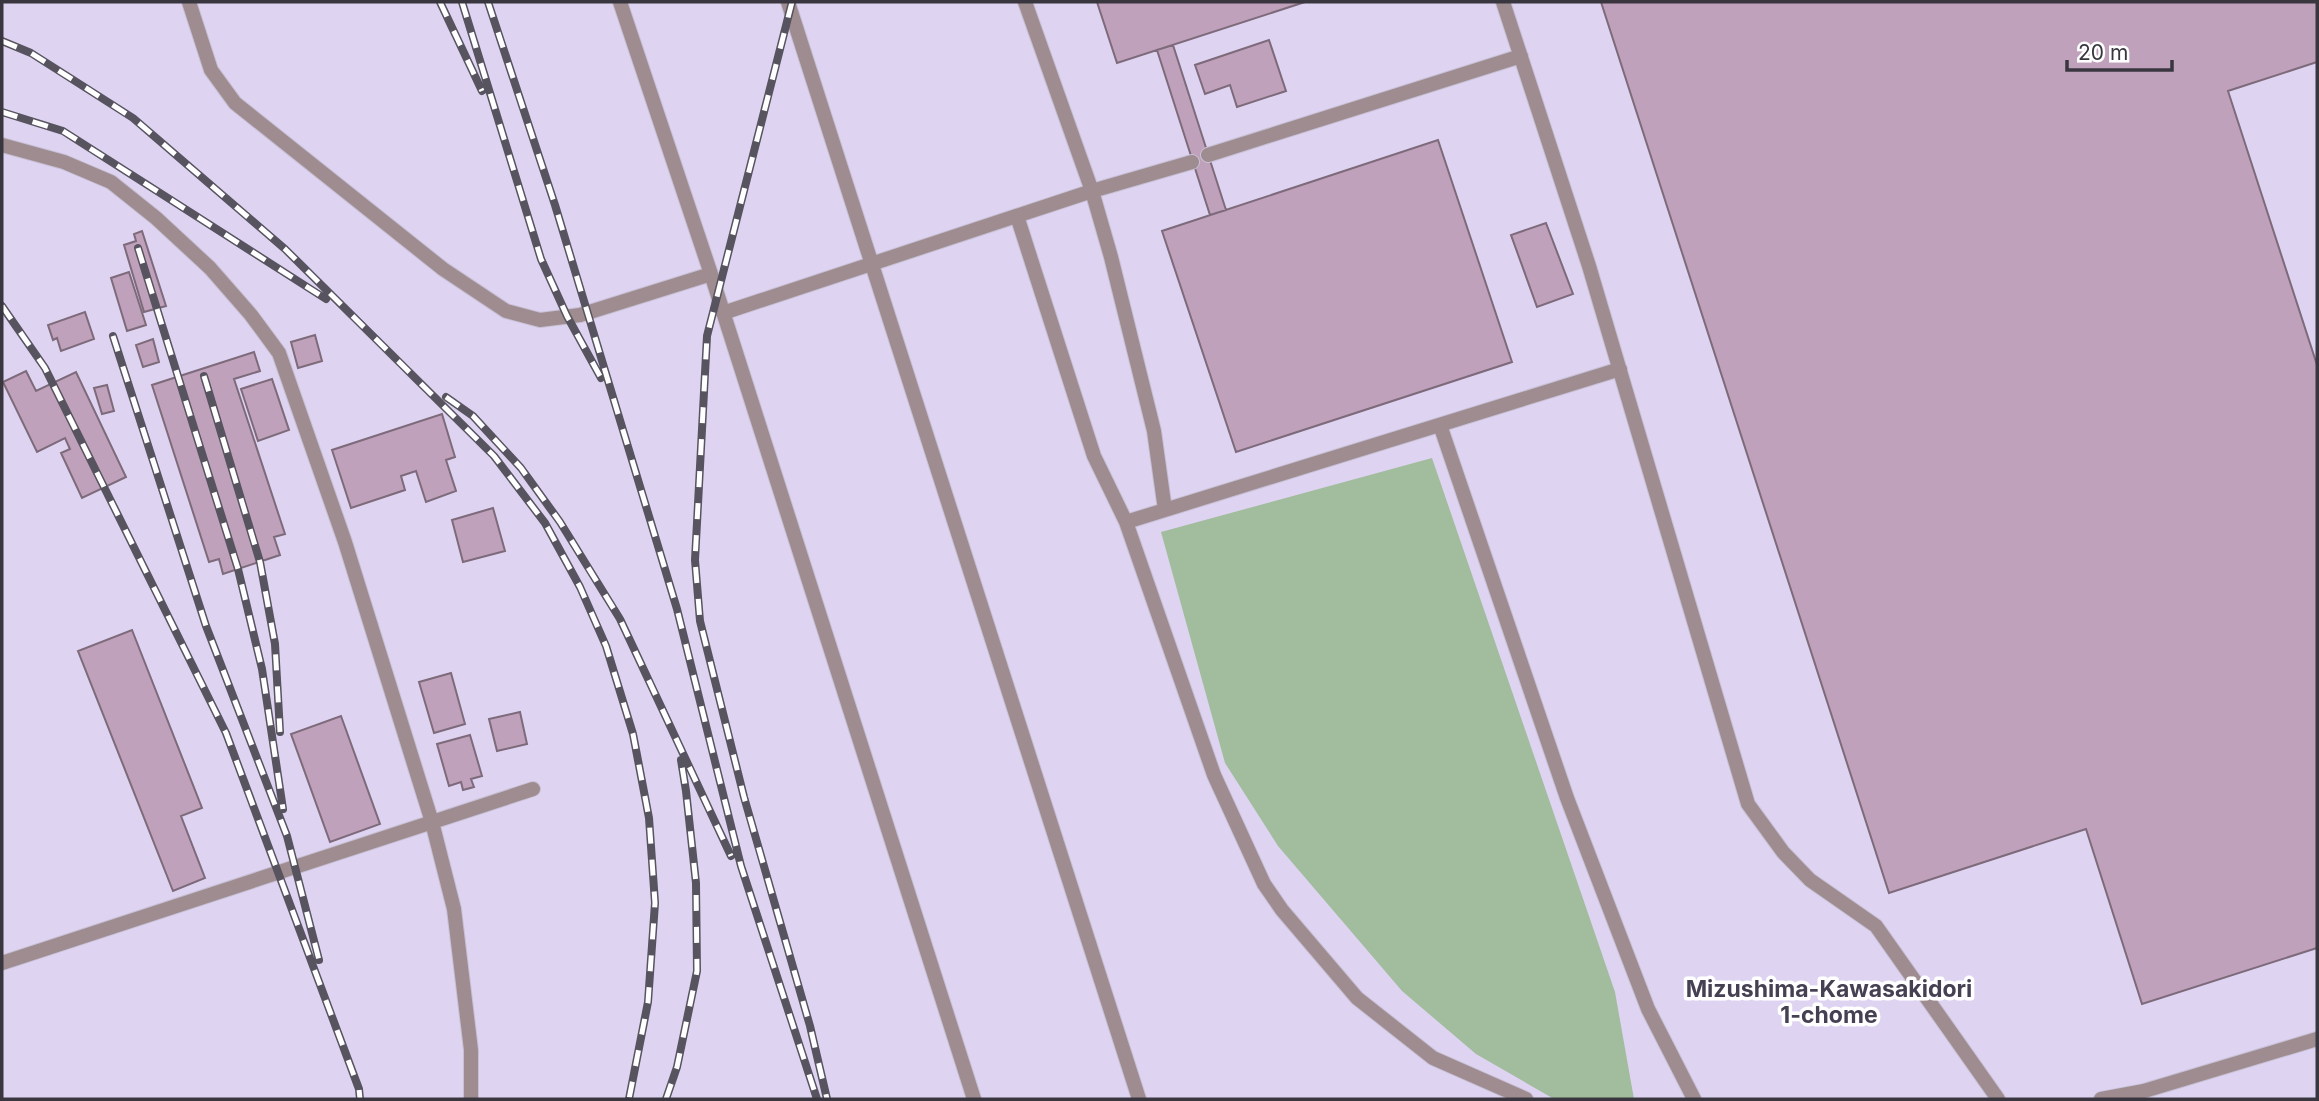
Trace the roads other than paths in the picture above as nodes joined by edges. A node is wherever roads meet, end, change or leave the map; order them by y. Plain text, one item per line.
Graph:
1 (189, 2) edge
2 (620, 2) edge
3 (788, 2) edge
4 (1025, 2) edge
5 (1503, 2) edge
6 (1521, 56) junction
7 (2, 145) edge
8 (1208, 155) dead end
9 (1192, 162) dead end
10 (1091, 191) junction
11 (1017, 216) junction
12 (872, 264) junction
13 (711, 274) junction
14 (723, 313) junction
15 (1620, 369) junction
16 (1440, 425) junction
17 (1165, 510) junction
18 (1126, 522) junction
19 (533, 789) dead end
20 (432, 822) junction
21 (2, 963) edge
22 (2317, 1040) edge
23 (471, 1099) edge
24 (974, 1099) edge
25 (1139, 1099) edge
26 (1526, 1099) edge
27 (1694, 1099) edge
28 (1998, 1099) edge
29 (2101, 1099) edge

1 - 13 lane
2 - 13 lane
3 - 12 lane
4 - 10 lane
5 - 6 lane
6 - 8 lane
6 - 15 lane
7 - 20 lane
9 - 10 lane
10 - 11 lane
10 - 17 lane
11 - 12 lane
11 - 18 lane
12 - 14 lane
12 - 25 lane
13 - 14 lane
14 - 24 lane
15 - 16 lane
15 - 28 lane
16 - 17 lane
16 - 27 lane
17 - 18 lane
18 - 26 lane
19 - 20 lane
20 - 21 lane
20 - 23 lane
22 - 29 lane

